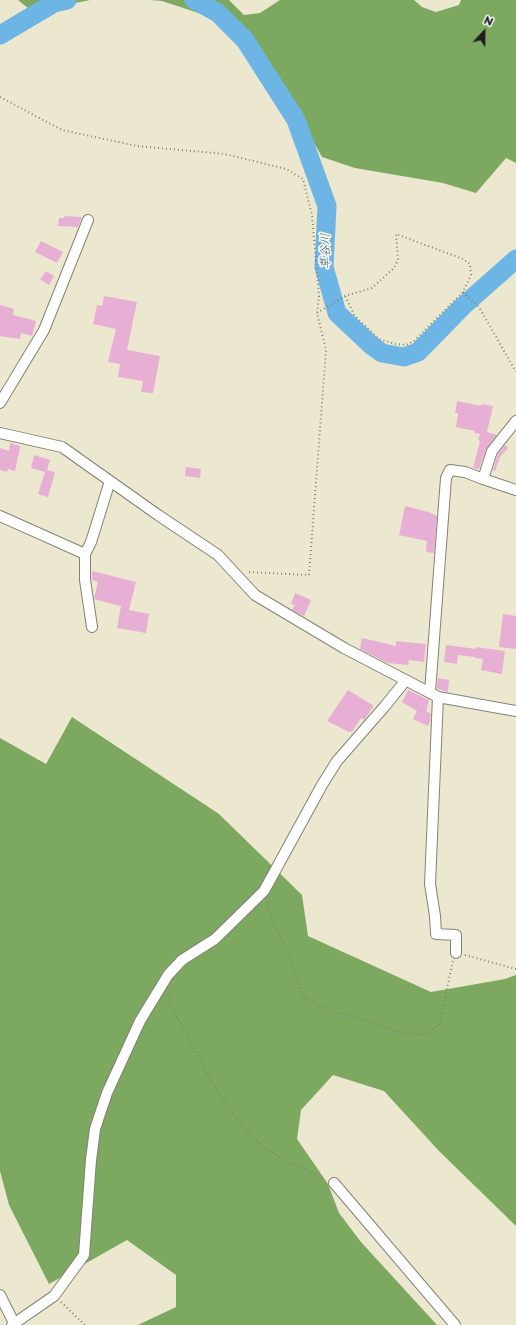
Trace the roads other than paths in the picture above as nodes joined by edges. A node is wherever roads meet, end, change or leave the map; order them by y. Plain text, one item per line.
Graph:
1 (88, 220) dead end
2 (0, 403) edge
3 (516, 421) edge
4 (0, 433) edge
5 (483, 479) junction
6 (110, 481) junction
7 (516, 490) edge
8 (0, 516) edge
9 (85, 554) junction
10 (92, 627) dead end
11 (406, 680) junction
12 (434, 694) junction
13 (516, 712) edge
14 (456, 953) road end
15 (334, 1183) road end
16 (0, 1295) edge
17 (13, 1324) edge
18 (455, 1325) edge

1 - 2 street
3 - 5 street
4 - 6 street
5 - 7 street
5 - 12 street
6 - 9 street
6 - 11 street
8 - 9 street
9 - 10 street
11 - 12 street
11 - 17 street
12 - 13 street
12 - 14 street
15 - 18 street
16 - 17 street

